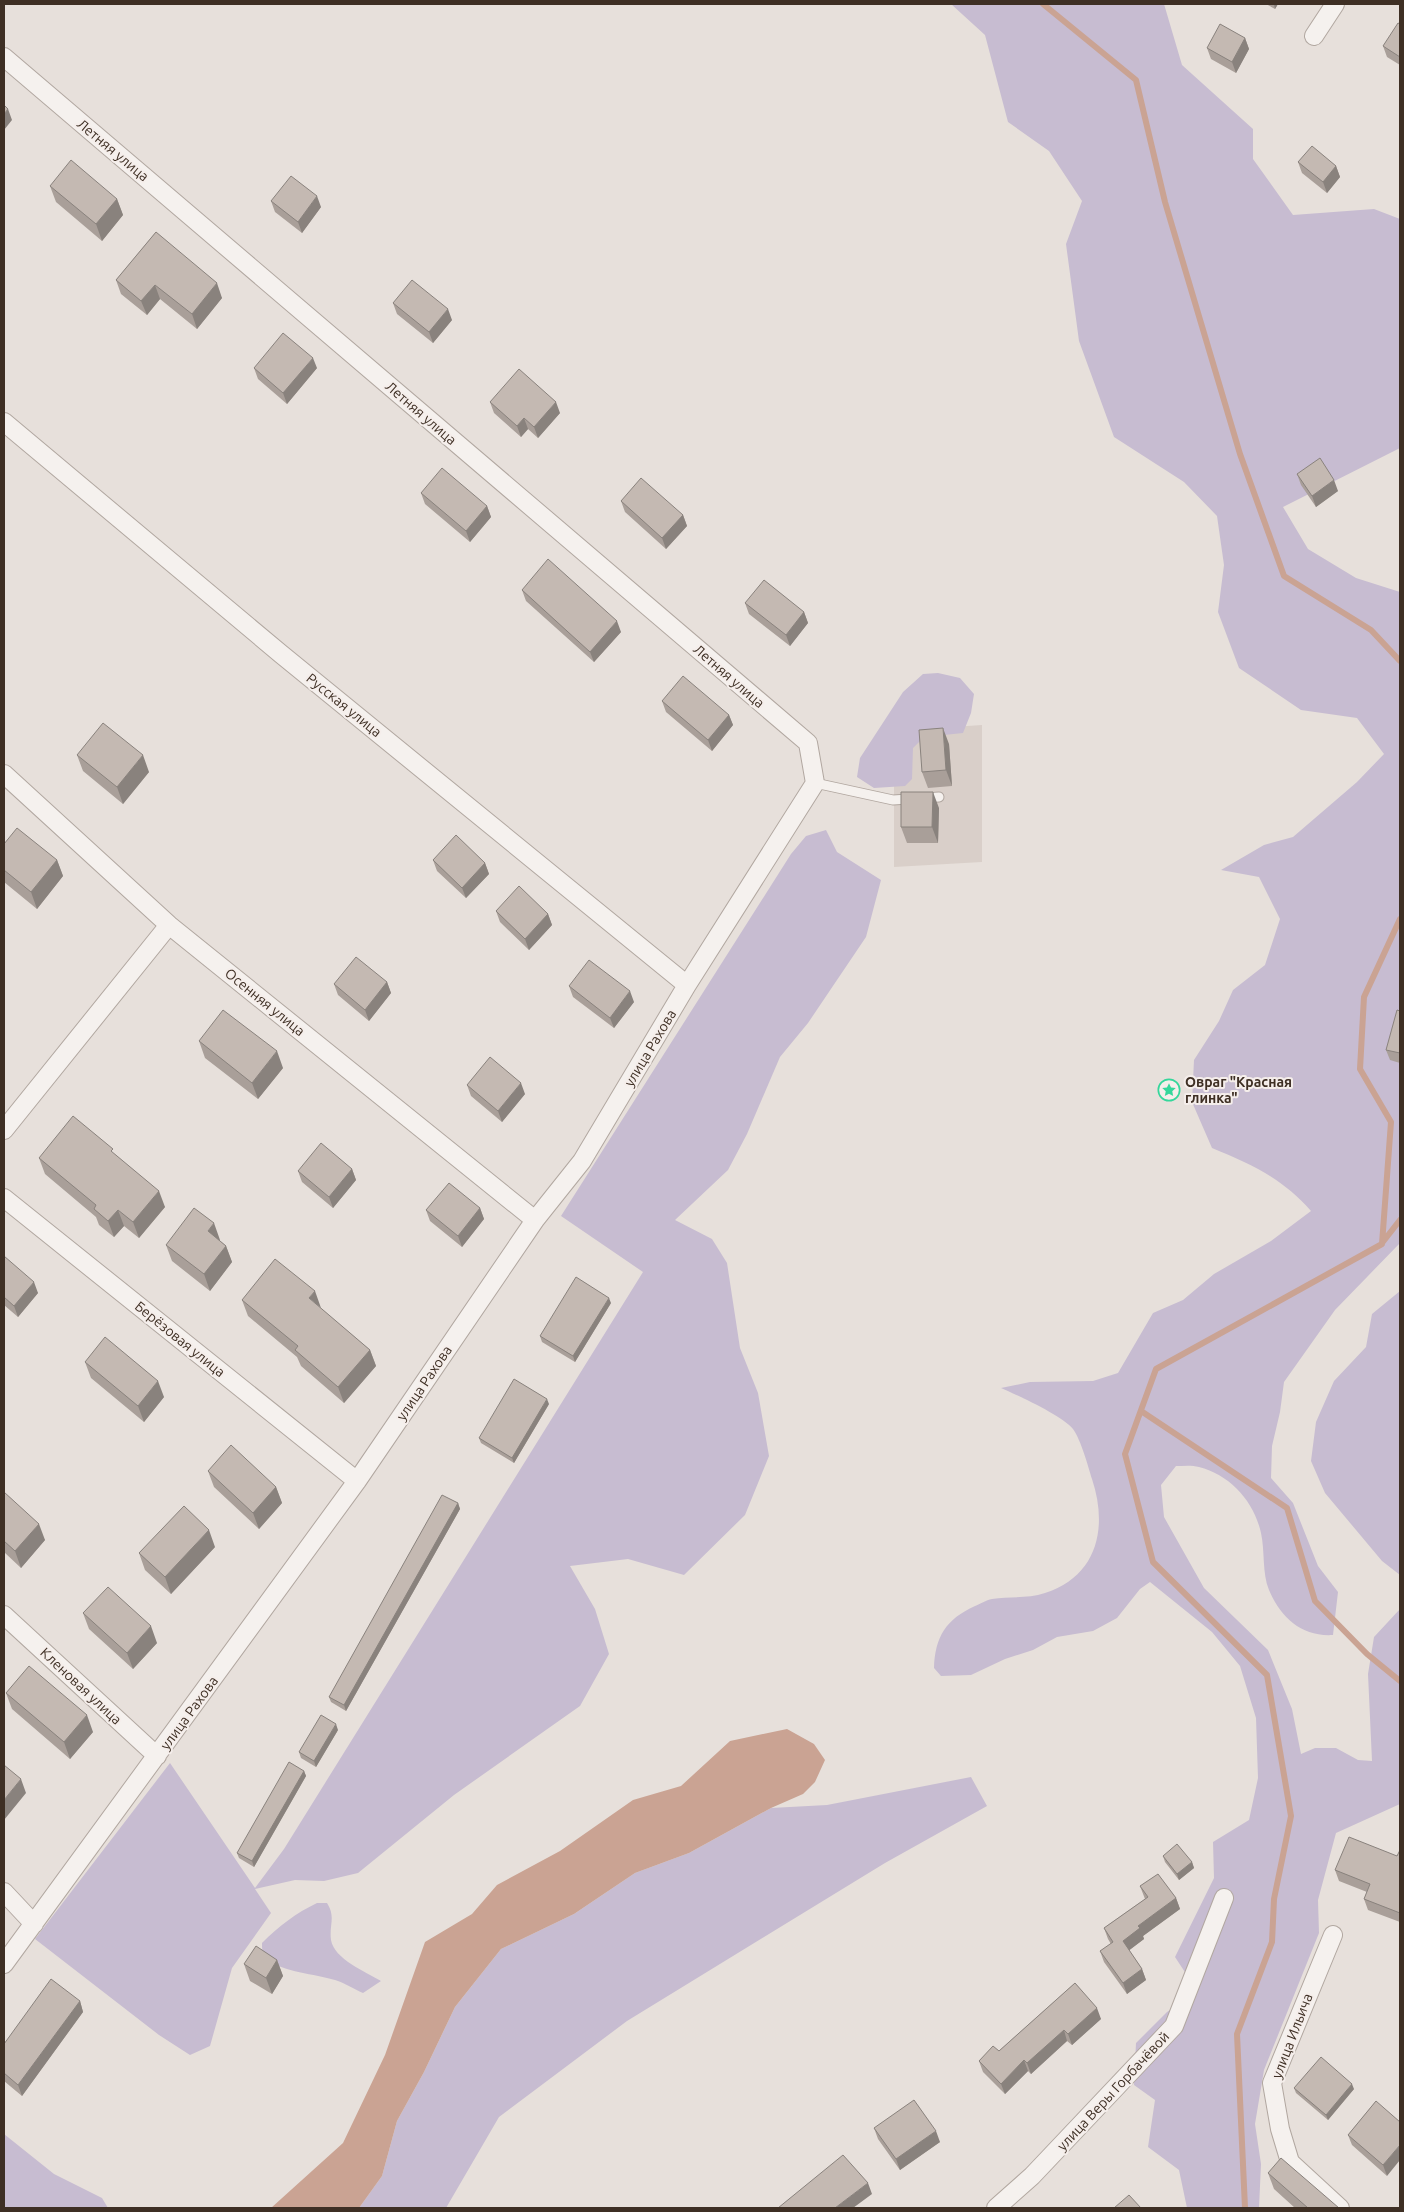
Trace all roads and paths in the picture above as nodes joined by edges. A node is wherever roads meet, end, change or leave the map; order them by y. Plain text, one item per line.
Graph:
1 (1336, 4) edge
2 (1314, 36) dead end
3 (4, 57) edge
4 (4, 422) edge
5 (4, 774) edge
6 (815, 783) junction
7 (939, 798) dead end
8 (169, 925) junction
9 (687, 985) junction
10 (4, 1130) edge
11 (4, 1198) edge
12 (535, 1220) junction
13 (356, 1481) junction
14 (4, 1615) edge
15 (157, 1756) junction
16 (4, 1892) edge
17 (1224, 1898) dead end
18 (34, 1924) junction
19 (1333, 1935) dead end
20 (4, 1964) edge
21 (996, 2208) edge
22 (1340, 2208) edge

1 - 2 street
3 - 6 street, Летняя улица
4 - 9 street, Русская улица
5 - 8 street, Осенняя улица
6 - 7 lane
6 - 9 street, улица Рахова
8 - 10 street
8 - 12 street, Осенняя улица
9 - 12 street, улица Рахова
11 - 13 street, Берёзовая улица
12 - 13 street, улица Рахова
13 - 15 street, улица Рахова
14 - 15 street, Кленовая улица
15 - 18 street, улица Рахова
16 - 18 street
17 - 21 street, улица Веры Горбачёвой
18 - 20 street, улица Рахова
19 - 22 street, улица Ильича

